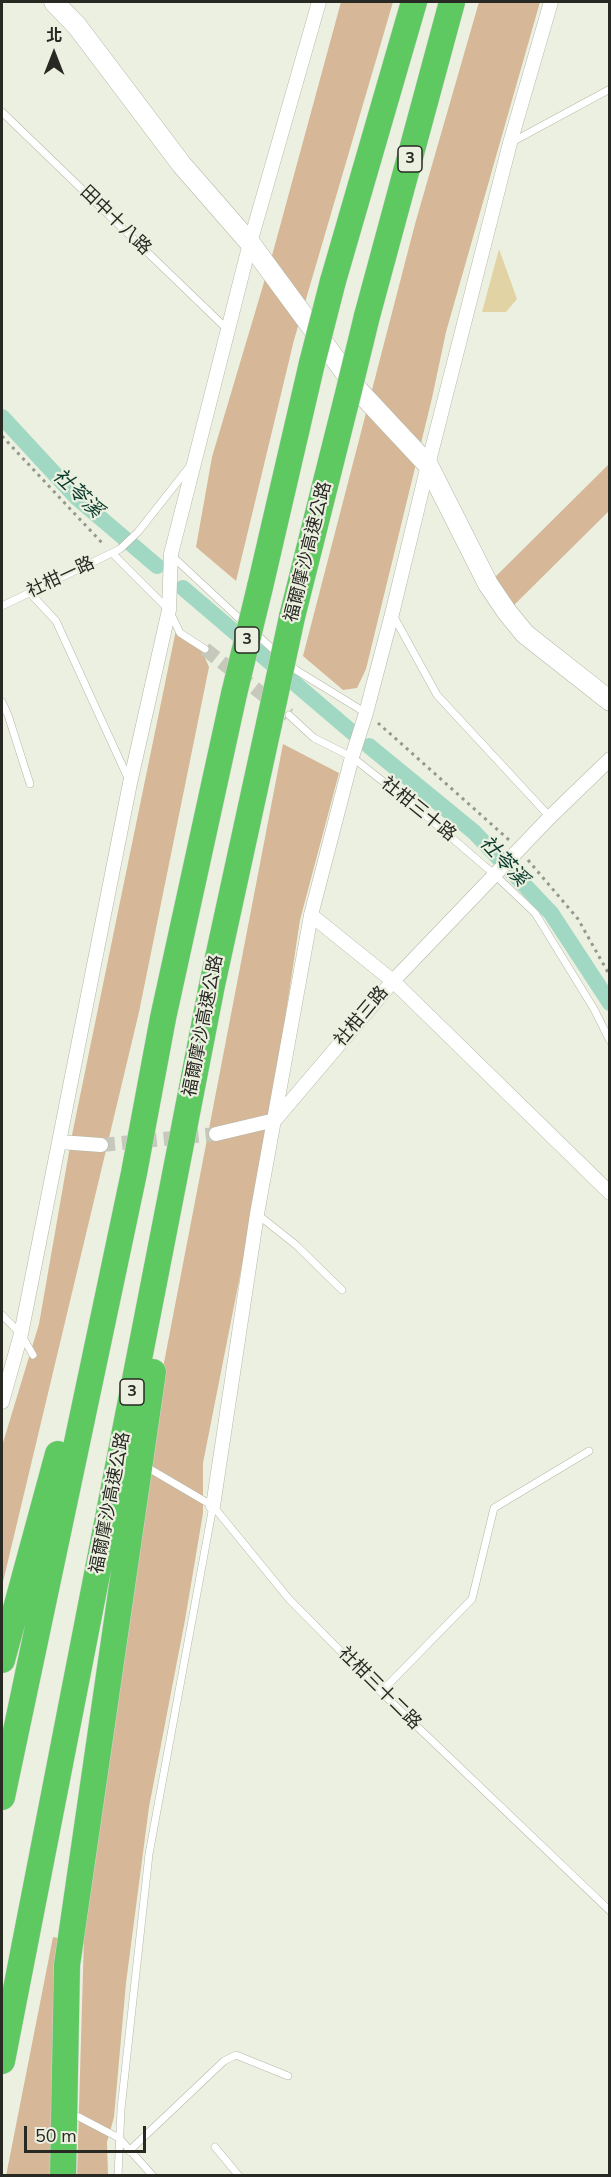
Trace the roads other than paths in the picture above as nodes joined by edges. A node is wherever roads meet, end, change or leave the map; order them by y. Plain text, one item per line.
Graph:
1 (54, 2) edge
2 (319, 2) edge
3 (414, 2) edge
4 (452, 2) edge
5 (552, 2) edge
6 (609, 89) edge
7 (2, 112) edge
8 (510, 143) junction
9 (250, 243) junction
10 (229, 331) junction
11 (195, 459) junction
12 (428, 465) junction
13 (113, 554) junction
14 (171, 554) junction
15 (30, 593) junction
16 (2, 606) edge
17 (169, 610) junction
18 (392, 614) junction
19 (205, 649) tunnel mouth
20 (609, 701) edge
21 (2, 702) edge
22 (366, 713) junction
23 (279, 720) junction
24 (352, 757) junction
25 (609, 759) edge
26 (130, 783) junction
27 (30, 784) dead end
28 (550, 817) junction
29 (495, 875) junction
30 (311, 915) junction
31 (393, 981) junction
32 (609, 1041) edge
33 (201, 1044) junction
34 (274, 1120) junction
35 (216, 1134) tunnel mouth
36 (60, 1142) junction
37 (100, 1145) tunnel mouth
38 (134, 1173) junction
39 (609, 1193) edge
40 (257, 1214) junction
41 (342, 1290) dead end
42 (2, 1315) edge
43 (21, 1334) junction
44 (33, 1355) dead end
45 (2, 1402) edge
46 (590, 1451) dead end
47 (150, 1469) dead end
48 (213, 1506) junction
49 (2, 1660) edge
50 (381, 1692) junction
51 (2, 1797) edge
52 (609, 1911) edge
53 (2, 2061) edge
54 (288, 2076) dead end
55 (80, 2117) dead end
56 (119, 2138) junction
57 (215, 2147) dead end
58 (129, 2151) junction
59 (63, 2175) edge
60 (118, 2175) edge
61 (153, 2175) edge
62 (239, 2175) edge

1 - 9 street
2 - 9 street
3 - 38 highway, 3, bridge
4 - 23 highway, 福爾摩沙高速公路 / 3, bridge
5 - 8 street
6 - 8 lane
7 - 10 lane, 田中十八路
8 - 12 street
9 - 10 street
9 - 12 street
10 - 11 street
11 - 13 lane, 社柑一路
11 - 14 street
12 - 18 street
12 - 20 street
13 - 15 lane, 社柑一路
13 - 17 lane
14 - 17 street
14 - 22 lane
15 - 16 lane, 社柑一路
15 - 26 lane
17 - 19 lane
17 - 26 street
18 - 22 street
18 - 28 lane
21 - 27 lane
22 - 24 street
23 - 24 lane, 社柑三十路
23 - 33 highway, 福爾摩沙高速公路 / 3
24 - 29 lane, 社柑三十路
24 - 30 street
25 - 28 street
26 - 36 street
28 - 29 street, 社柑三路
29 - 31 street, 社柑三路
29 - 32 lane, 社柑三十路
30 - 31 street
30 - 34 street
31 - 34 street, 社柑三路
31 - 39 street
33 - 53 highway, 福爾摩沙高速公路 / 3
33 - 59 highway
34 - 35 street
34 - 40 street
36 - 37 street
36 - 43 street
38 - 49 highway
38 - 51 highway, 3
40 - 41 lane
40 - 48 street
42 - 43 lane
43 - 44 lane
43 - 45 street
46 - 50 lane
47 - 48 lane, 社柑三十二路
48 - 50 lane, 社柑三十二路
48 - 56 lane
50 - 52 lane, 社柑三十二路
54 - 58 lane
55 - 56 lane
56 - 58 lane
56 - 60 lane
57 - 62 lane
58 - 61 lane

